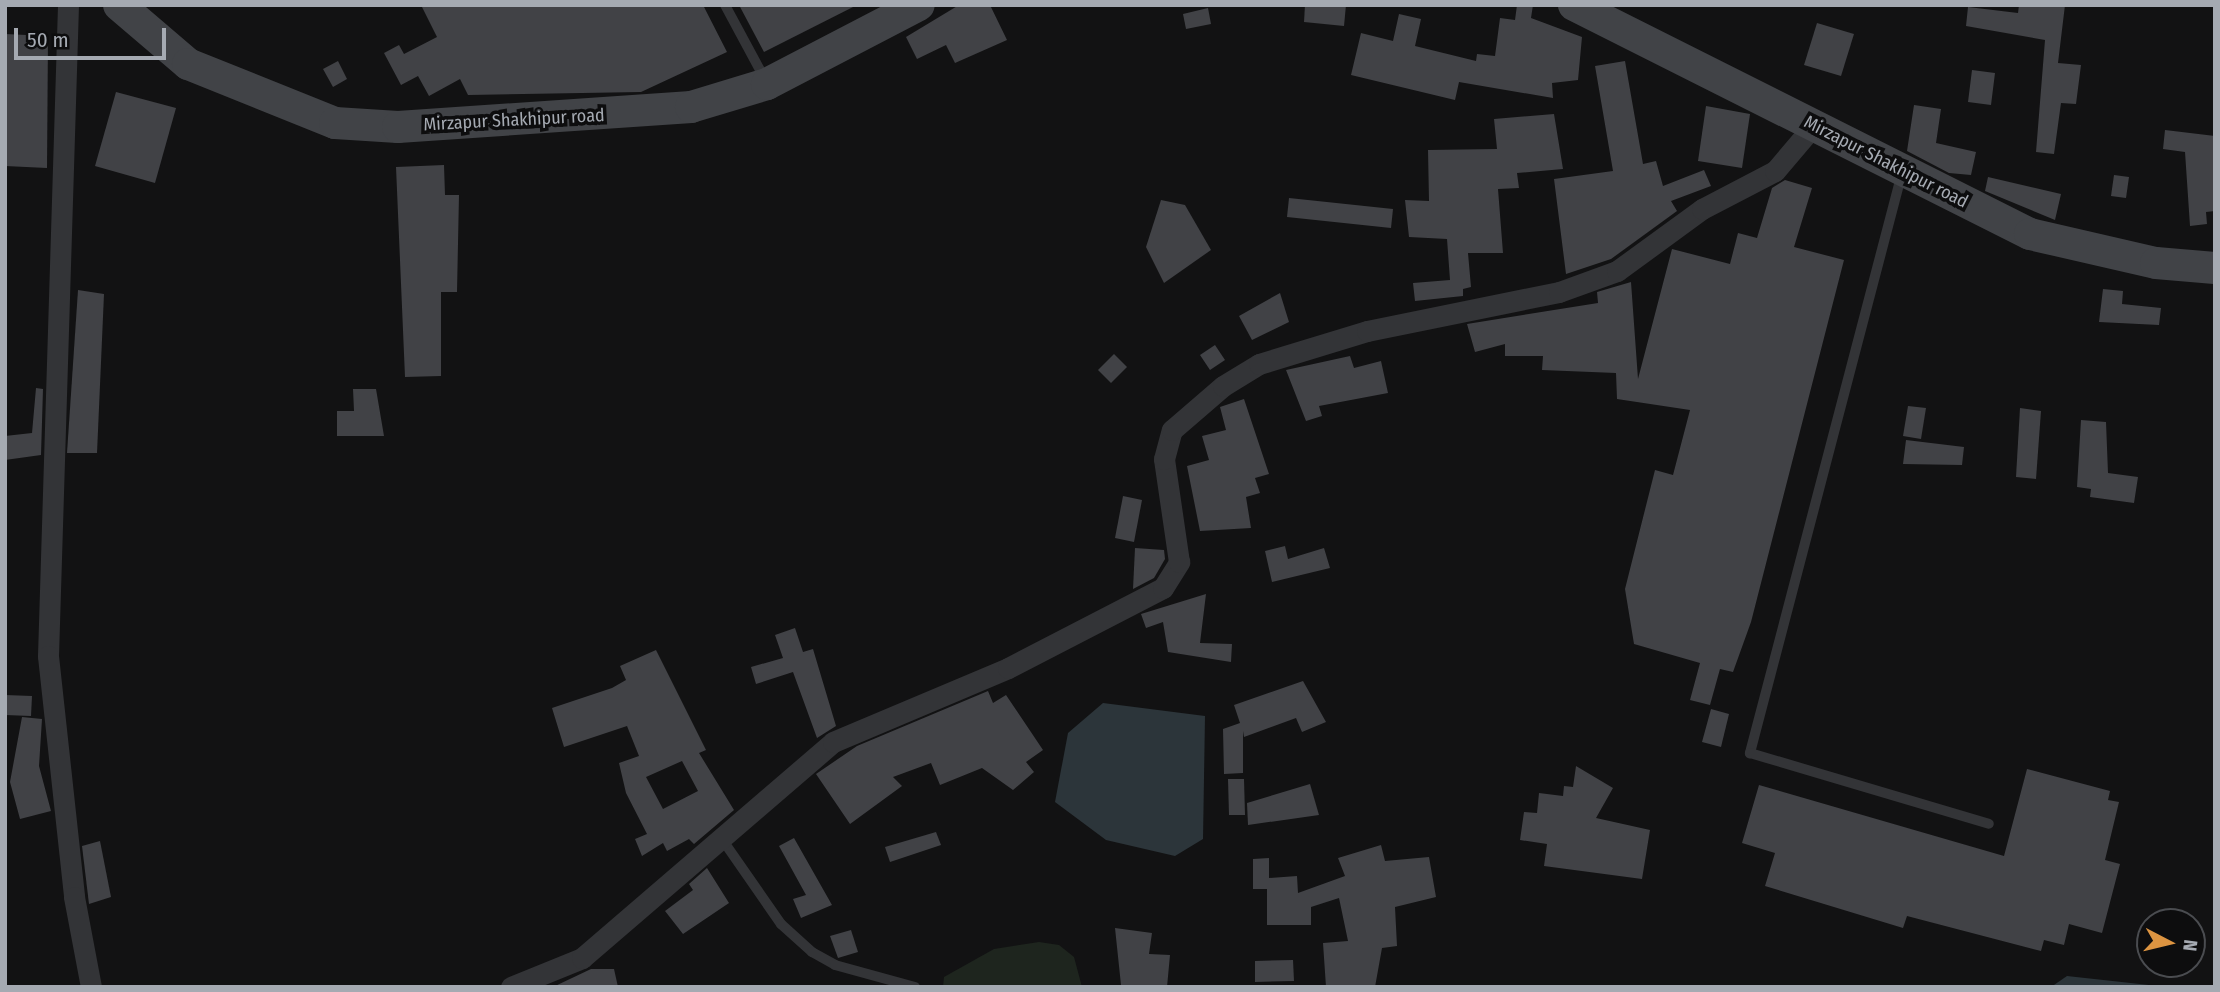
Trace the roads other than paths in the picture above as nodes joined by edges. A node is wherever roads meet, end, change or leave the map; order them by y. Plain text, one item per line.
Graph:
1 (68, 5) edge
2 (120, 5) edge
3 (725, 5) edge
4 (919, 5) edge
5 (1574, 5) edge
6 (767, 84) junction
7 (1814, 125) junction
8 (1903, 170) junction
9 (2215, 268) edge
10 (1989, 824) dead end
11 (724, 842) junction
12 (91, 987) edge
13 (511, 987) edge
14 (915, 987) edge

1 - 12 street
2 - 6 main road, Mirzapur Shakhipur road
3 - 6 lane
4 - 6 main road, Mirzapur Shakhipur road
5 - 7 main road, Mirzapur Shakhipur road
7 - 8 main road, Mirzapur Shakhipur road
7 - 11 street
8 - 9 main road, Mirzapur Shakhipur road
8 - 10 lane
11 - 13 street
11 - 14 lane

